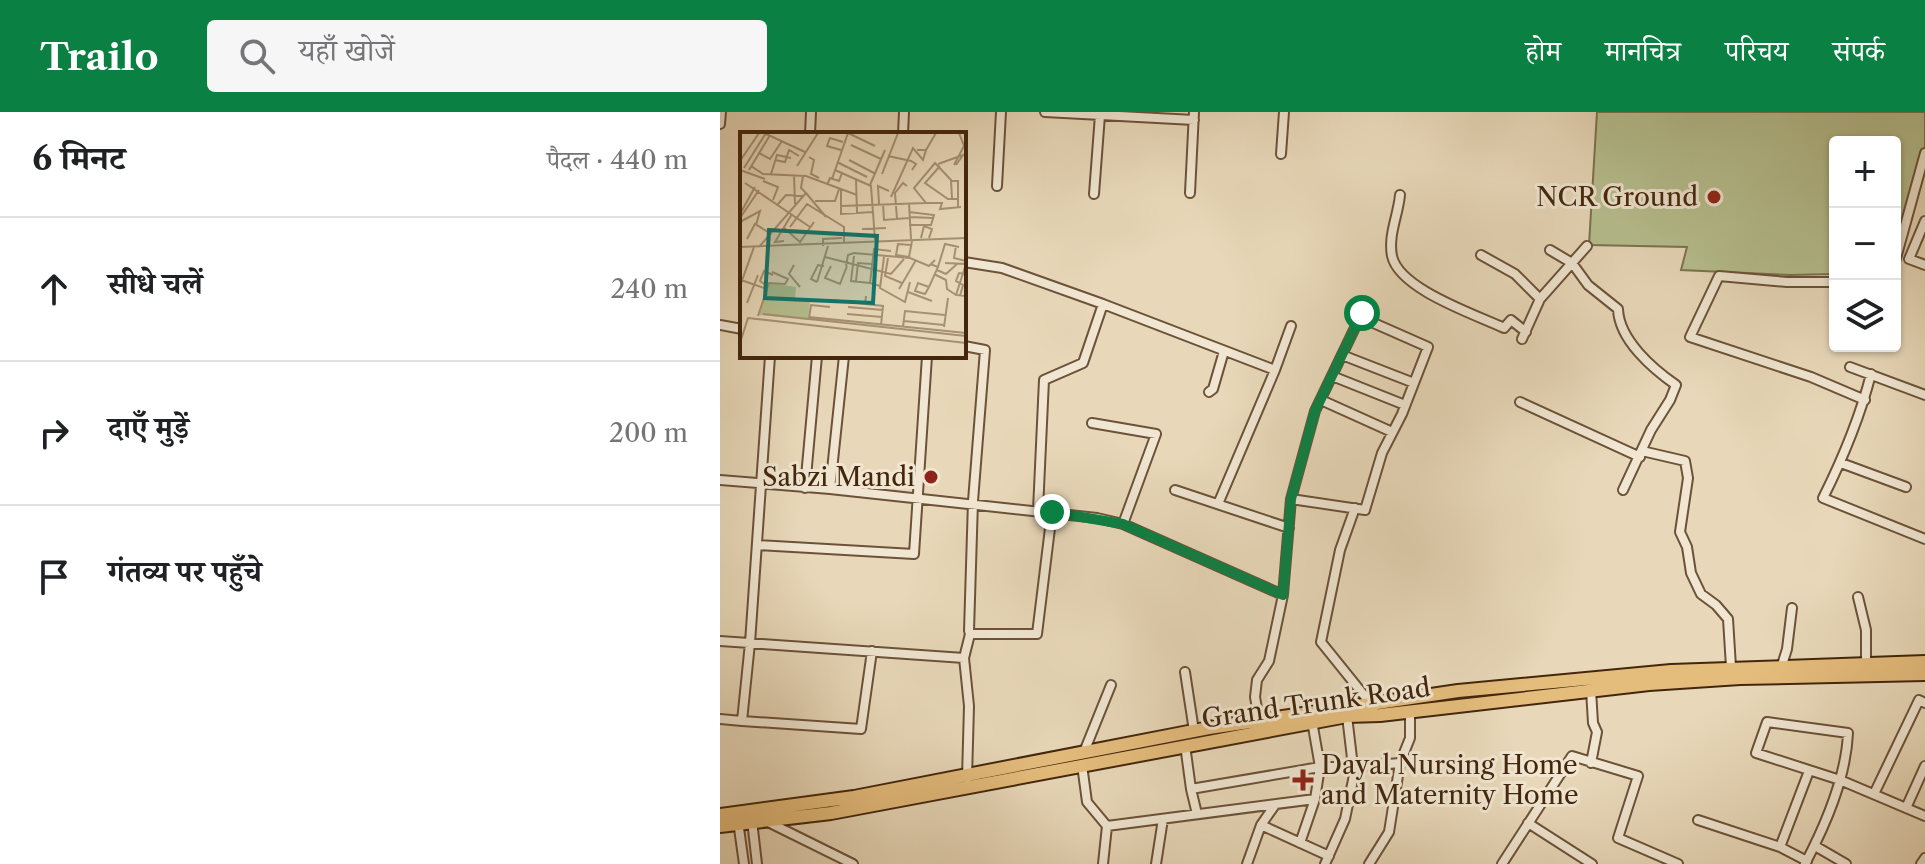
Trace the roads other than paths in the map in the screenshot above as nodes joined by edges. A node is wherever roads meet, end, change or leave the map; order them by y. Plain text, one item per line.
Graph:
1 (721, 112) edge
2 (811, 112) edge
3 (904, 112) edge
4 (1001, 112) edge
5 (1045, 112) edge
6 (1284, 112) edge
7 (1100, 115) junction
8 (1194, 116) edge
9 (720, 124) edge
10 (810, 132) edge
11 (903, 132) edge
12 (1925, 153) edge
13 (1281, 154) dead end
14 (1923, 173) edge
15 (997, 186) dead end
16 (1190, 193) dead end
17 (1094, 194) dead end
18 (1400, 195) dead end
19 (1908, 213) junction
20 (1925, 220) edge
21 (1901, 239) edge
22 (1587, 246) dead end
23 (1550, 250) dead end
24 (1481, 255) dead end
25 (966, 262) edge
26 (1572, 263) junction
27 (1925, 265) edge
28 (1829, 282) edge
29 (1540, 299) junction
30 (1103, 304) junction
31 (720, 325) edge
32 (1291, 326) dead end
33 (740, 329) edge
34 (966, 346) edge
35 (1224, 351) junction
36 (1342, 355) junction
37 (770, 358) edge
38 (817, 358) edge
39 (844, 358) edge
40 (927, 358) edge
41 (1850, 367) dead end
42 (1275, 370) junction
43 (1871, 374) junction
44 (1332, 376) junction
45 (1414, 383) junction
46 (1209, 392) dead end
47 (1925, 395) edge
48 (1321, 400) junction
49 (1865, 400) junction
50 (1520, 402) dead end
51 (1405, 405) junction
52 (1092, 423) dead end
53 (1392, 432) junction
54 (1641, 454) junction
55 (1841, 463) junction
56 (720, 480) edge
57 (761, 484) junction
58 (1906, 487) dead end
59 (805, 488) junction
60 (830, 489) junction
61 (1175, 490) dead end
62 (1623, 490) dead end
63 (920, 499) junction
64 (1291, 499) junction
65 (973, 504) junction
66 (1218, 504) junction
67 (1355, 508) junction
68 (1038, 510) junction
69 (1052, 512) junction
70 (1123, 524) junction
71 (1289, 528) junction
72 (1925, 539) edge
73 (757, 545) junction
74 (1283, 595) junction
75 (1858, 597) dead end
76 (1792, 608) dead end
77 (969, 631) dead end
78 (720, 641) edge
79 (750, 643) junction
80 (872, 651) junction
81 (964, 658) junction
82 (1925, 662) edge
83 (1866, 664) junction
84 (1782, 665) junction
85 (1731, 667) junction
86 (1185, 672) dead end
87 (1925, 674) edge
88 (1111, 685) dead end
89 (1591, 690) junction
90 (1925, 703) edge
91 (1371, 704) junction
92 (1410, 710) junction
93 (1347, 716) junction
94 (720, 719) edge
95 (1259, 720) junction
96 (742, 721) junction
97 (1312, 721) junction
98 (1194, 731) junction
99 (1185, 745) junction
100 (1083, 759) junction
101 (1400, 763) junction
102 (1591, 763) junction
103 (1925, 766) edge
104 (1320, 767) junction
105 (1352, 767) junction
106 (1809, 771) junction
107 (1840, 780) junction
108 (967, 781) junction
109 (1191, 789) junction
110 (1874, 794) junction
111 (1315, 799) junction
112 (1275, 805) junction
113 (1906, 808) junction
114 (1197, 814) junction
115 (720, 815) edge
116 (1925, 816) edge
117 (749, 818) junction
118 (1163, 819) junction
119 (1698, 820) dead end
120 (1528, 823) junction
121 (1261, 825) junction
122 (720, 826) edge
123 (1107, 826) junction
124 (1300, 843) junction
125 (1815, 846) junction
126 (1780, 847) junction
127 (1925, 858) edge
128 (1327, 860) edge
129 (1806, 862) edge
130 (1251, 863) edge
131 (744, 864) edge
132 (757, 864) edge
133 (853, 864) edge
134 (1103, 864) edge
135 (1156, 864) edge
136 (1369, 864) edge
137 (1502, 864) edge
138 (1592, 864) edge
139 (1678, 864) edge
140 (1846, 864) edge
141 (1921, 864) edge

1 - 9 street
2 - 10 street
3 - 11 street
4 - 15 street
5 - 7 street
6 - 13 street
7 - 8 street
7 - 17 street
8 - 16 street
12 - 14 street
14 - 19 street
18 - 29 street
19 - 20 street
19 - 21 street
20 - 27 street
22 - 26 street
23 - 26 street
24 - 29 street
25 - 30 street
26 - 29 street
26 - 54 street
28 - 49 street
30 - 35 street
30 - 68 street
31 - 33 street
32 - 42 street
34 - 65 street
35 - 42 street
35 - 46 street
36 - 44 street
36 - 45 street
36 - 45 street
37 - 57 street
38 - 59 street
39 - 60 street
40 - 63 street
41 - 43 street
42 - 66 street
43 - 47 street
43 - 49 street
44 - 48 street
44 - 51 street
45 - 51 street
48 - 53 street
48 - 64 street
49 - 55 street
50 - 54 street
51 - 53 street
52 - 70 street
53 - 67 street
54 - 62 street
54 - 85 street
55 - 58 street
55 - 72 street
56 - 57 street
57 - 59 street
57 - 73 street
59 - 60 street
60 - 63 street
61 - 66 street
63 - 65 street
63 - 73 street
64 - 67 street
64 - 71 street
65 - 68 street
65 - 77 street
66 - 71 street
67 - 91 street
68 - 69 street
69 - 70 street
69 - 81 street
70 - 74 street
71 - 74 street
73 - 79 street
74 - 95 street
75 - 83 street
76 - 84 street
78 - 79 street
79 - 80 street
79 - 96 street
80 - 81 street
80 - 96 street
81 - 108 street
82 - 83 highway, Grand Trunk Road
83 - 84 highway, Grand Trunk Road
84 - 85 highway, Grand Trunk Road
85 - 91 highway, Grand Trunk Road
86 - 98 street
87 - 89 highway, Grand Trunk Road
88 - 100 street
89 - 92 highway, Grand Trunk Road
89 - 102 street
90 - 110 street
91 - 95 highway, Grand Trunk Road
92 - 93 highway, Grand Trunk Road
92 - 101 street
93 - 97 highway, Grand Trunk Road
93 - 105 street
94 - 96 street
95 - 98 highway, Grand Trunk Road
97 - 99 highway, Grand Trunk Road
97 - 104 street
98 - 100 highway, Grand Trunk Road
99 - 100 highway, Grand Trunk Road
99 - 109 street
100 - 108 highway, Grand Trunk Road
100 - 123 street
101 - 105 street
101 - 136 street
102 - 120 street
102 - 139 street
103 - 113 street
104 - 105 street
104 - 109 street
104 - 111 street
105 - 128 street
106 - 107 street
106 - 107 street
106 - 126 street
107 - 110 street
107 - 125 street
108 - 117 highway, Grand Trunk Road
109 - 114 street
110 - 113 street
111 - 112 street
111 - 124 street
112 - 114 street
112 - 121 street
113 - 116 street
114 - 118 street
115 - 117 highway, Grand Trunk Road
117 - 122 highway, Grand Trunk Road
117 - 131 street
117 - 132 street
117 - 133 street
118 - 123 street
118 - 135 street
119 - 126 street
120 - 137 street
120 - 138 street
121 - 124 street
121 - 130 street
123 - 134 street
124 - 128 street
125 - 129 street
125 - 140 street
126 - 129 street
127 - 141 street

